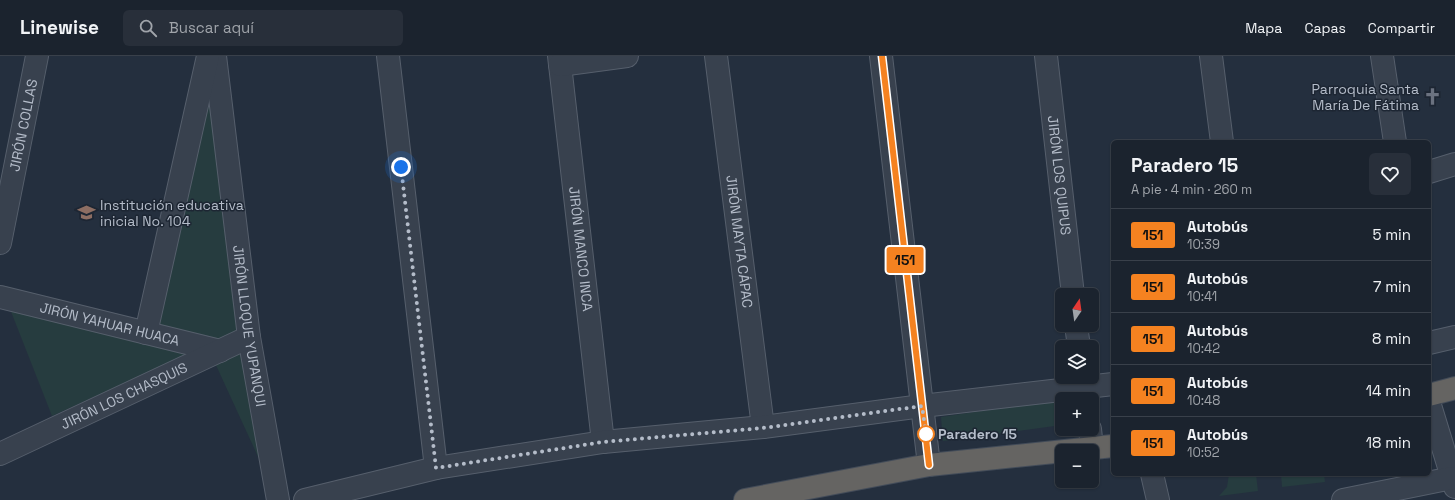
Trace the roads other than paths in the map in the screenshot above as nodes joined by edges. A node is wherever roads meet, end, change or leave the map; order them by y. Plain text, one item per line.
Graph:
1 (37, 56) edge
2 (208, 56) edge
3 (215, 56) edge
4 (388, 56) edge
5 (627, 56) edge
6 (716, 56) edge
7 (882, 56) edge
8 (1046, 56) edge
9 (1211, 56) edge
10 (1382, 56) edge
11 (559, 60) edge
12 (1222, 140) edge
13 (1395, 140) edge
14 (1455, 164) edge
15 (1431, 171) edge
16 (0, 243) edge
17 (1072, 288) edge
18 (0, 297) edge
19 (146, 333) junction
20 (248, 337) junction
21 (1455, 337) edge
22 (1431, 343) edge
23 (220, 351) junction
24 (1111, 384) edge
25 (1084, 388) edge
26 (1455, 388) edge
27 (1431, 394) edge
28 (922, 406) junction
29 (1431, 406) edge
30 (763, 428) junction
31 (1099, 441) edge
32 (603, 442) junction
33 (1449, 446) edge
34 (0, 454) edge
35 (929, 465) junction
36 (436, 468) junction
37 (1152, 476) edge
38 (1453, 482) edge
39 (278, 500) edge
40 (305, 500) edge
41 (745, 500) edge
42 (1158, 500) edge
43 (1343, 500) edge

1 - 16 street, JIRÓN COLLAS
2 - 19 street
3 - 20 street, JIRÓN LLOQUE YUPANQUI
4 - 36 street
5 - 11 street
6 - 30 street, JIRÓN MAYTA CÁPAC
7 - 28 street
8 - 17 street, JIRÓN LOS QUIPUS
9 - 12 street
10 - 13 street
11 - 32 street, JIRÓN MANCO INCA
14 - 15 street
18 - 19 street, JIRÓN YAHUAR HUACA
19 - 23 street, JIRÓN YAHUAR HUACA
20 - 23 street, JIRÓN LOS CHASQUIS
20 - 39 street, JIRÓN LLOQUE YUPANQUI
21 - 22 street
23 - 34 street, JIRÓN LOS CHASQUIS
24 - 25 street
25 - 28 street
26 - 27 highway
28 - 30 street
28 - 35 street
29 - 33 street
30 - 32 street
31 - 35 highway
32 - 36 street
33 - 38 street
35 - 41 highway
36 - 40 street
37 - 42 street
38 - 43 street

